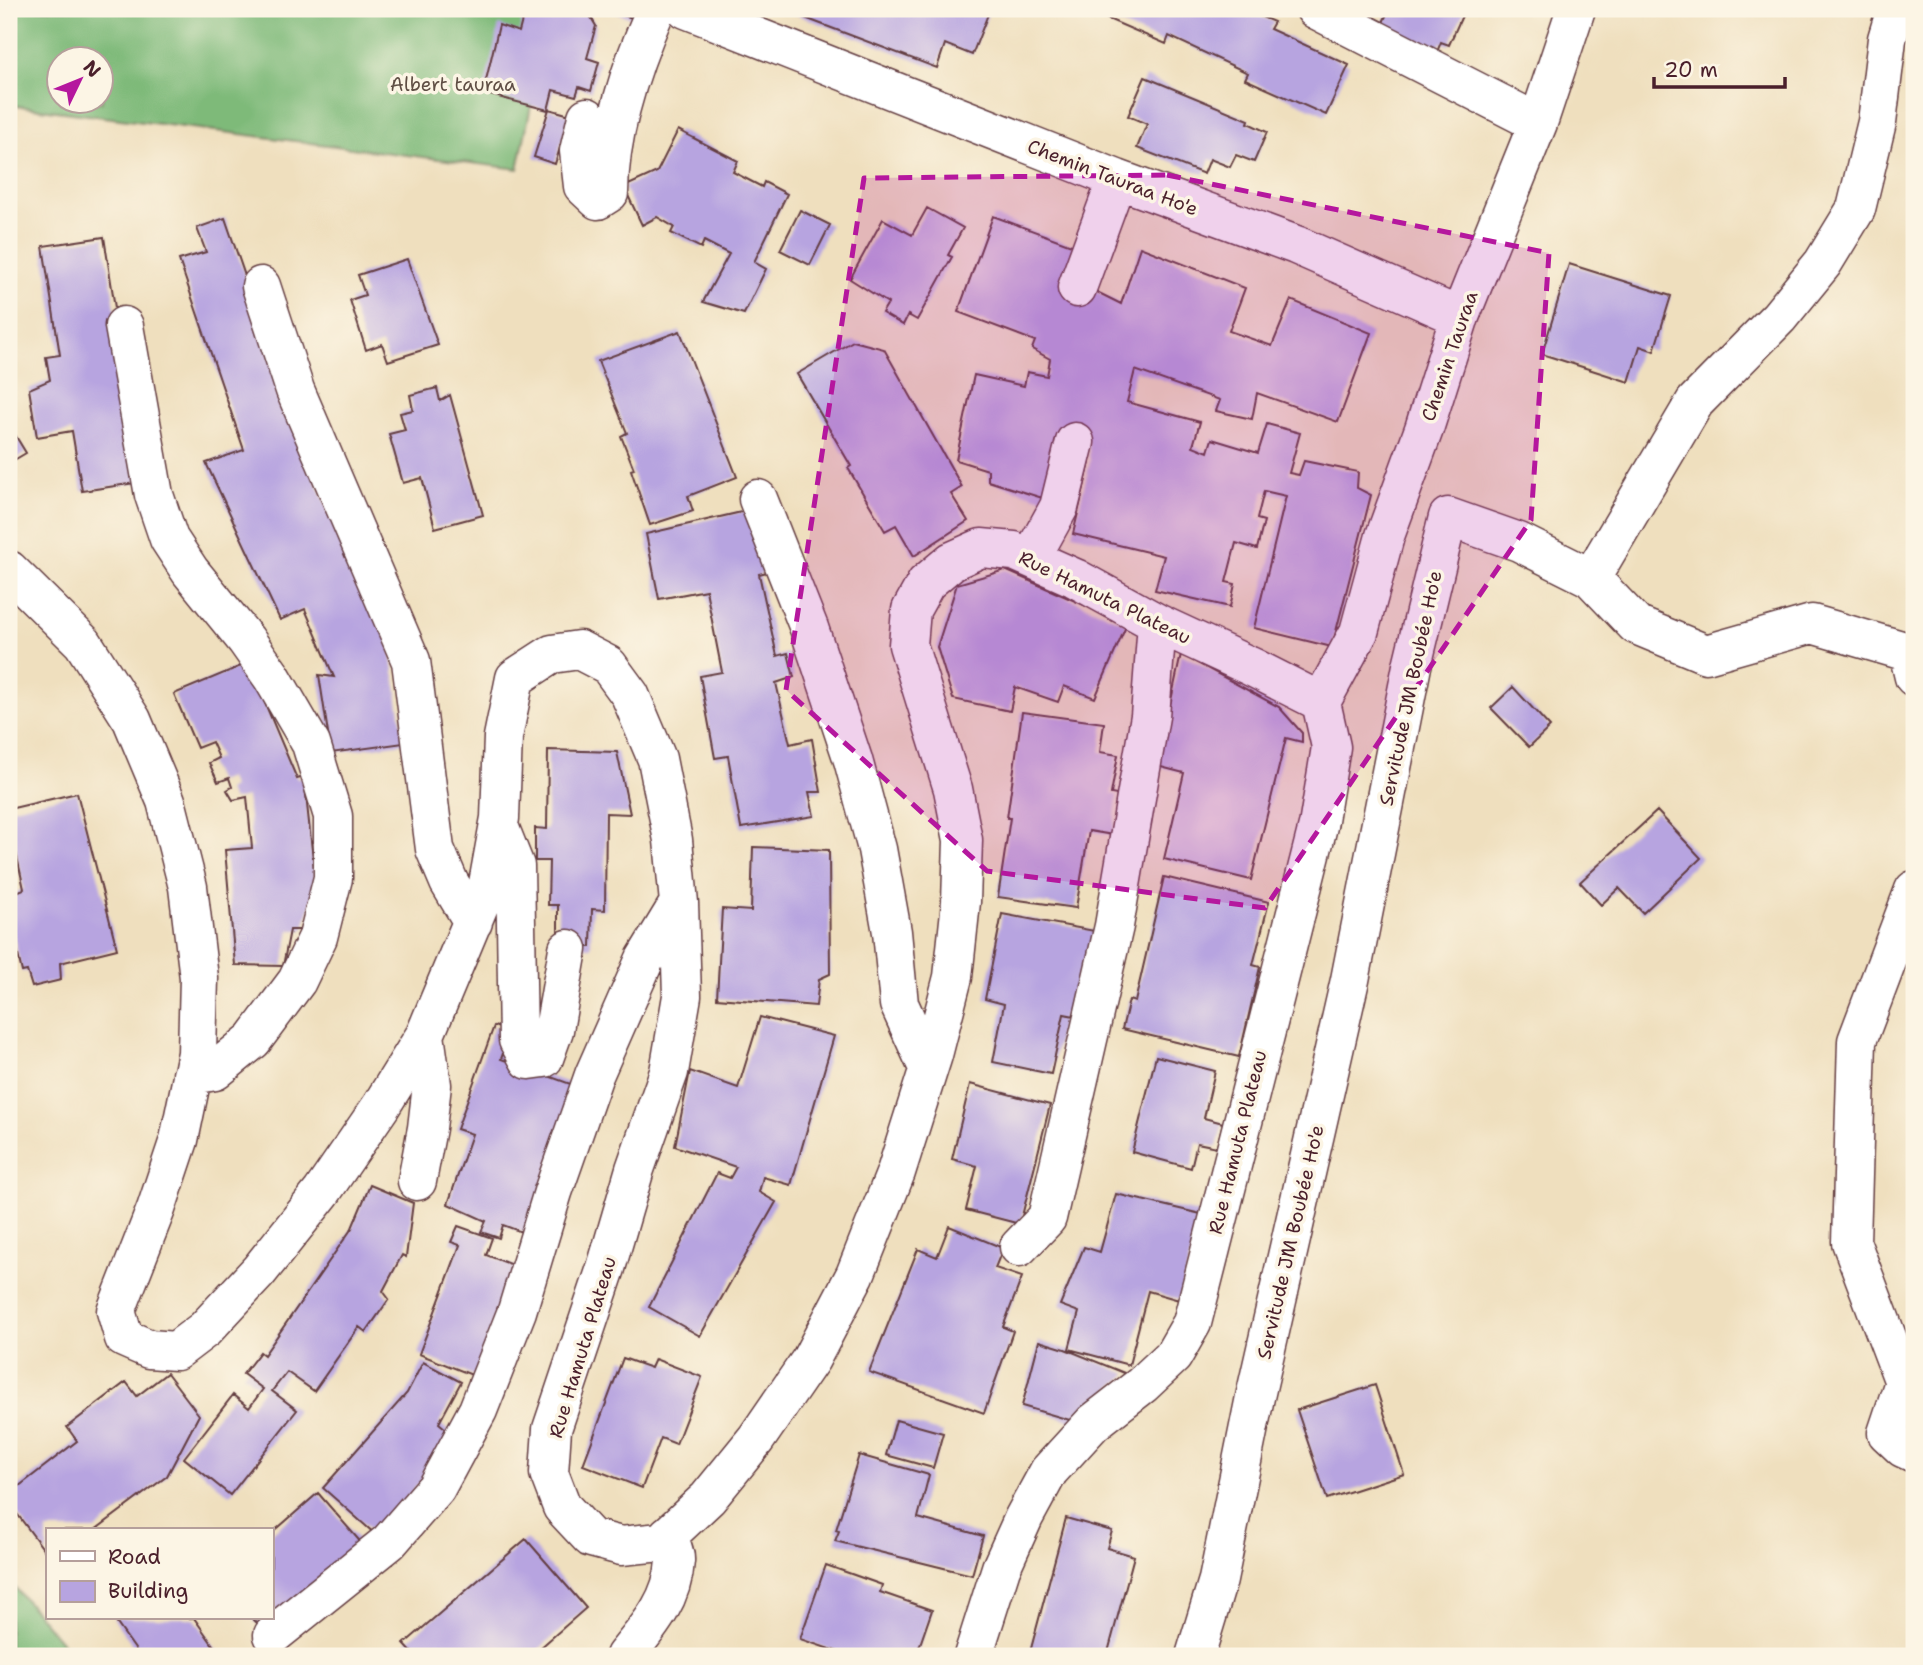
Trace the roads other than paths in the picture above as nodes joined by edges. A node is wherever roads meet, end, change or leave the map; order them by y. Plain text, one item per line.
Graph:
1 (686, 9) edge
2 (1315, 9) edge
3 (1576, 9) edge
4 (1896, 9) edge
5 (651, 20) edge
6 (612, 54) dead end
7 (587, 117) dead end
8 (1538, 123) junction
9 (1117, 178) junction
10 (261, 286) dead end
11 (1076, 288) dead end
12 (1460, 317) junction
13 (124, 326) dead end
14 (1075, 442) dead end
15 (758, 499) dead end
16 (1031, 558) junction
17 (9, 570) edge
18 (1591, 578) junction
19 (1157, 623) junction
20 (1914, 677) edge
21 (1321, 702) junction
22 (499, 826) junction
23 (1914, 890) edge
24 (680, 903) junction
25 (473, 922) junction
26 (568, 949) dead end
27 (425, 1035) junction
28 (928, 1068) junction
29 (192, 1074) junction
30 (417, 1181) dead end
31 (1018, 1247) dead end
32 (1909, 1378) edge
33 (1914, 1453) edge
34 (668, 1535) junction
35 (273, 1635) dead end
36 (625, 1656) edge
37 (973, 1656) edge
38 (1195, 1656) edge

1 - 9 street, Chemin Tauraa Ho'e
2 - 8 street
3 - 8 street, Chemin Tauraa
4 - 18 street
5 - 6 street
5 - 7 street
8 - 12 street, Chemin Tauraa
9 - 11 street
9 - 12 street, Chemin Tauraa Ho'e
10 - 25 street
12 - 21 street, Chemin Tauraa
13 - 29 street
14 - 16 street
15 - 28 street
16 - 19 street, Rue Hamuta Plateau
16 - 28 street, Rue Hamuta Plateau
17 - 29 street, Rue Hamuta Plateau
18 - 20 street
18 - 38 street, Servitude JM Boubée Ho'e
19 - 21 street, Rue Hamuta Plateau
19 - 31 street
21 - 37 street, Rue Hamuta Plateau
22 - 24 street, Rue Hamuta Plateau
22 - 25 street, Rue Hamuta Plateau
22 - 26 street
23 - 32 street
24 - 34 street, Rue Hamuta Plateau
24 - 35 street
25 - 27 street, Rue Hamuta Plateau
27 - 29 street, Rue Hamuta Plateau
27 - 30 street
28 - 34 street, Rue Hamuta Plateau
32 - 33 street
34 - 36 street

